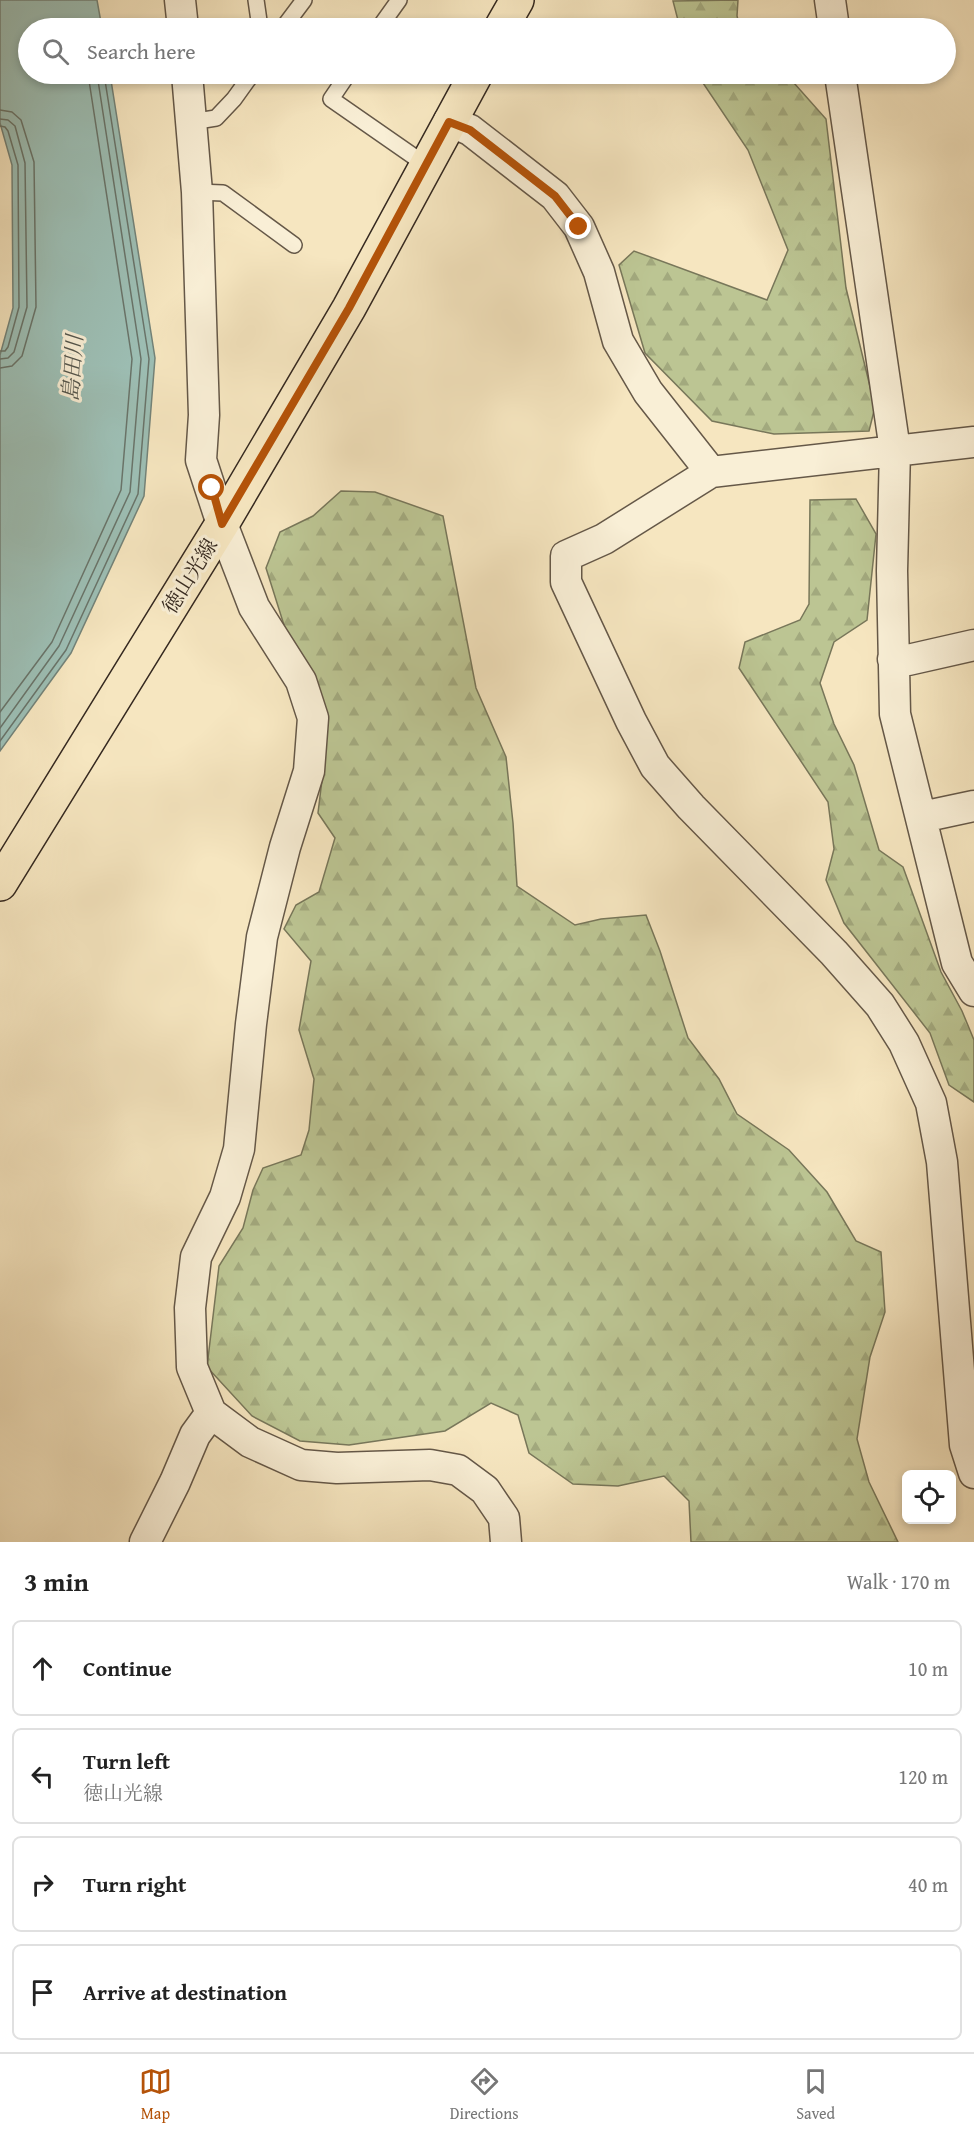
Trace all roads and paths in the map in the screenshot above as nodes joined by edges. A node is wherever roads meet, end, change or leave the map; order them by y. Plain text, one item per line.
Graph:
1 (180, 0) edge
2 (256, 0) edge
3 (304, 0) edge
4 (399, 0) edge
5 (517, 0) edge
6 (830, 0) edge
7 (182, 18) edge
8 (259, 18) edge
9 (291, 18) edge
10 (386, 18) edge
11 (507, 18) edge
12 (833, 18) edge
13 (188, 84) edge
14 (245, 84) edge
15 (341, 84) edge
16 (470, 84) edge
17 (841, 84) edge
18 (191, 122) junction
19 (449, 122) junction
20 (426, 165) junction
21 (197, 192) junction
22 (294, 244) dead end
23 (974, 442) edge
24 (895, 450) junction
25 (711, 472) junction
26 (222, 524) junction
27 (974, 645) edge
28 (893, 659) junction
29 (974, 806) edge
30 (922, 817) junction
31 (0, 884) edge
32 (965, 959) edge
33 (974, 991) edge
34 (211, 1413) junction
35 (974, 1473) edge
36 (145, 1542) edge
37 (506, 1542) edge

1 - 7 street
2 - 8 lane
3 - 9 lane
4 - 10 lane
5 - 11 main road
6 - 12 street
13 - 18 street
14 - 18 lane
15 - 20 lane
16 - 19 main road, 徳山光線
17 - 24 street
18 - 21 street
19 - 20 main road, 徳山光線
19 - 25 street
20 - 26 main road, 徳山光線
21 - 22 lane
21 - 26 street
23 - 24 street
24 - 25 street
24 - 28 street
25 - 35 street
26 - 31 main road, 徳山光線
26 - 34 street
27 - 28 street
28 - 30 street
29 - 30 street
30 - 32 street
32 - 33 street
34 - 36 street
34 - 37 street

